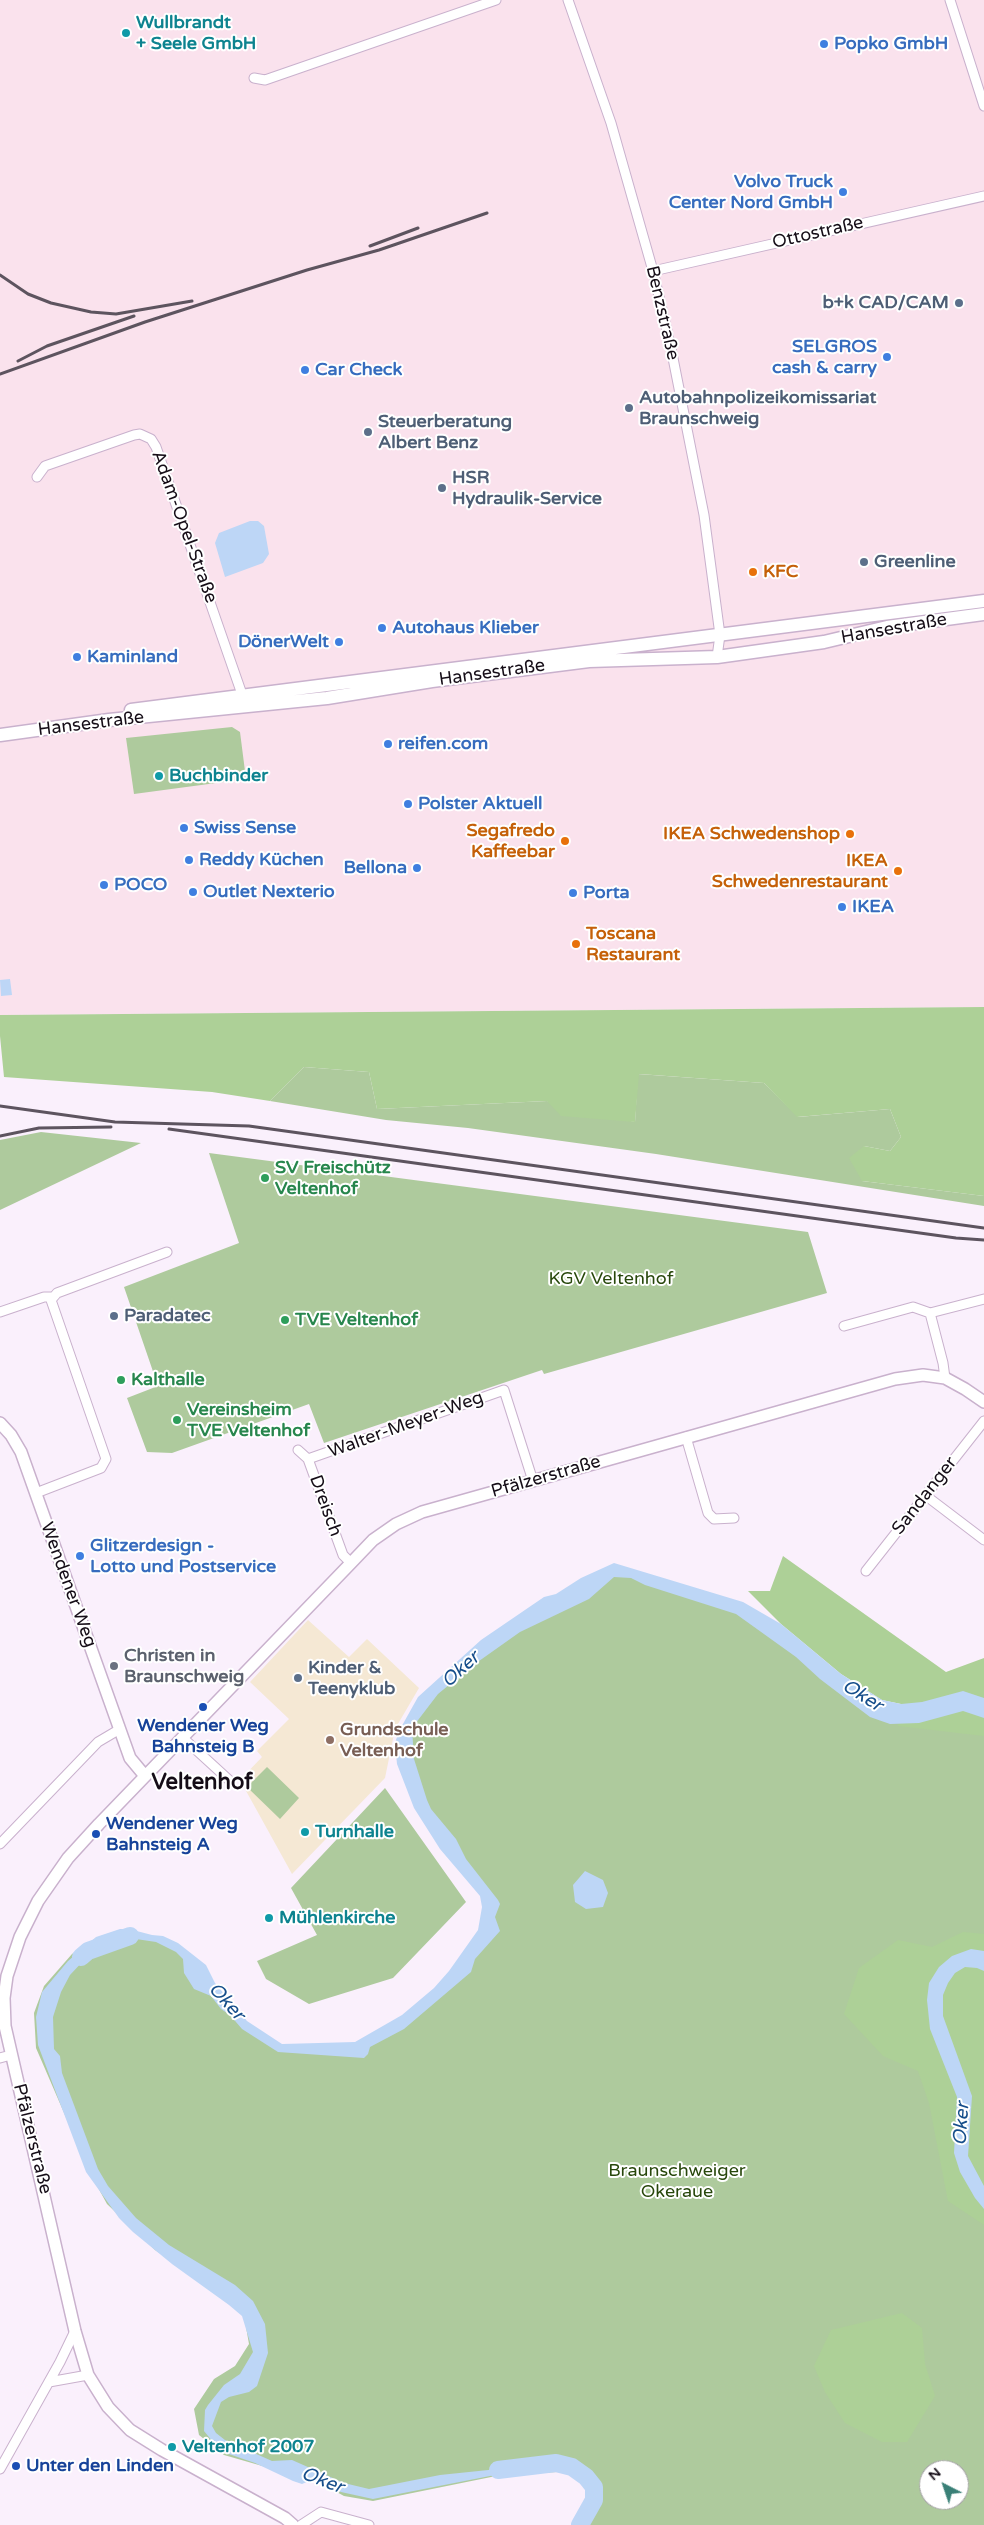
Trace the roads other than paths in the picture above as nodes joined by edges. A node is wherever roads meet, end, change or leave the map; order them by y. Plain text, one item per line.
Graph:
1 (496, 0) edge
2 (568, 0) edge
3 (950, 0) edge
4 (254, 78) dead end
5 (980, 80) edge
6 (984, 106) edge
7 (984, 196) edge
8 (653, 271) junction
9 (37, 477) dead end
10 (984, 601) edge
11 (984, 614) edge
12 (720, 634) junction
13 (717, 658) junction
14 (245, 701) junction
15 (0, 726) edge
16 (0, 735) edge
17 (167, 1252) dead end
18 (53, 1296) junction
19 (984, 1299) edge
20 (0, 1312) edge
21 (930, 1314) junction
22 (844, 1326) dead end
23 (945, 1378) junction
24 (984, 1402) edge
25 (984, 1421) edge
26 (0, 1423) edge
27 (686, 1437) junction
28 (298, 1450) dead end
29 (308, 1459) junction
30 (533, 1481) junction
31 (36, 1493) junction
32 (925, 1495) junction
33 (734, 1518) dead end
34 (984, 1540) edge
35 (351, 1563) junction
36 (866, 1571) dead end
37 (120, 1728) junction
38 (182, 1737) junction
39 (145, 1776) junction
40 (229, 1780) dead end
41 (0, 1844) edge
42 (6, 2056) edge
43 (75, 2331) junction
44 (88, 2375) junction
45 (49, 2382) junction
46 (0, 2469) edge
47 (293, 2525) edge
48 (301, 2525) edge
49 (369, 2525) edge

1 - 4 street
2 - 8 street, Benzstraße
3 - 5 street
5 - 6 street
7 - 8 street, Ottostraße
8 - 12 street, Benzstraße
9 - 14 street, Adam-Opel-Straße
10 - 12 main road, Hansestraße
11 - 13 main road, Hansestraße
12 - 13 street, Benzstraße
12 - 14 main road, Hansestraße
13 - 14 main road, Hansestraße
14 - 15 main road, Hansestraße
14 - 16 main road, Hansestraße
17 - 18 street
18 - 20 street
18 - 31 street
19 - 21 street
21 - 22 street
21 - 23 street
23 - 24 street, Pfälzerstraße
23 - 27 street, Pfälzerstraße
25 - 32 street, Sandanger
26 - 31 street, Wendener Weg
27 - 30 street, Pfälzerstraße
27 - 33 street
28 - 29 street, Dreisch
29 - 30 street, Walter-Meyer-Weg
29 - 35 street, Dreisch
30 - 35 street, Pfälzerstraße
31 - 37 street, Wendener Weg
32 - 34 street
32 - 36 street, Sandanger
35 - 38 street, Pfälzerstraße
37 - 39 street, Wendener Weg
37 - 41 street
38 - 39 street, Pfälzerstraße
38 - 40 street
39 - 42 street, Pfälzerstraße
42 - 43 street, Pfälzerstraße
43 - 44 street
43 - 45 street
44 - 45 street
44 - 47 street
45 - 46 street
48 - 49 street

